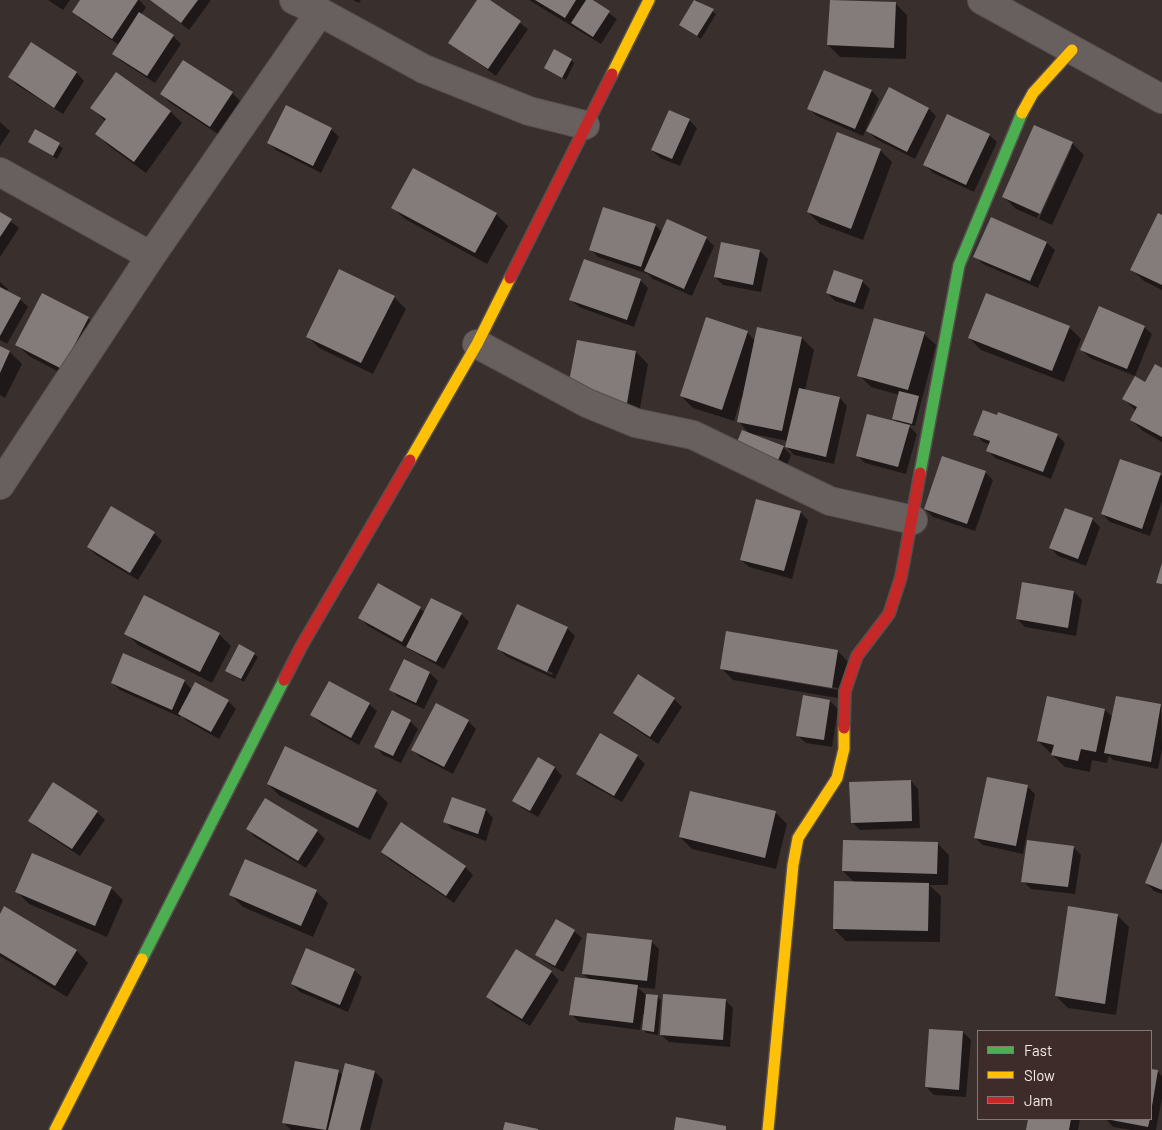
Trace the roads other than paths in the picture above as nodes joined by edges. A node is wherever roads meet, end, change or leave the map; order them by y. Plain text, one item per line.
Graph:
1 (294, 0) edge
2 (649, 0) edge
3 (982, 0) edge
4 (320, 12) junction
5 (1072, 50) junction
6 (1162, 99) edge
7 (585, 125) junction
8 (0, 172) edge
9 (151, 256) junction
10 (477, 344) junction
11 (0, 485) edge
12 (913, 520) junction
13 (55, 1130) edge
14 (768, 1130) edge

1 - 4 street
2 - 7 street
3 - 5 street
4 - 7 street
4 - 9 street
5 - 6 street
5 - 12 street
7 - 10 street
8 - 9 street
9 - 11 street
10 - 12 street
10 - 13 street
12 - 14 street

